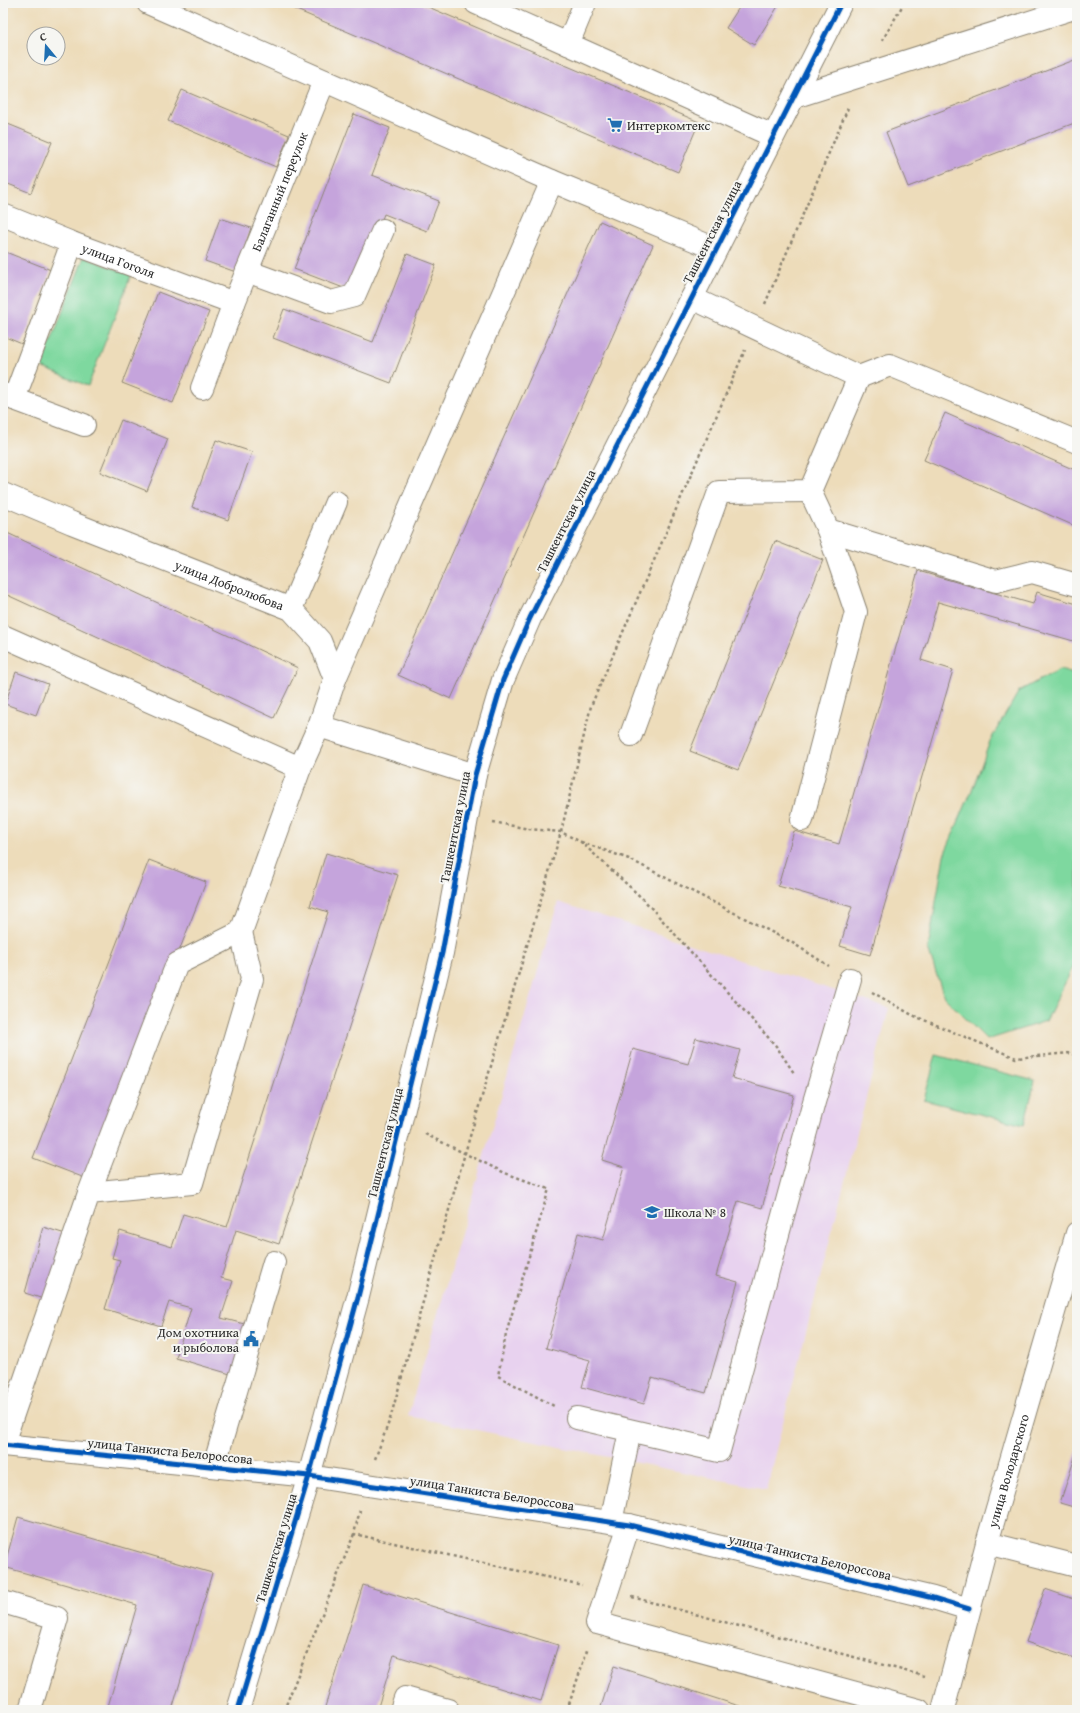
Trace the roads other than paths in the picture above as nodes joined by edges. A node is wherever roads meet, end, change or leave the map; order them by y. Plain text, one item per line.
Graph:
1 (148, 3) edge
2 (476, 3) edge
3 (585, 3) edge
4 (841, 3) edge
5 (1077, 7) edge
6 (568, 44) junction
7 (324, 81) junction
8 (794, 97) junction
9 (774, 136) junction
10 (552, 181) junction
11 (3, 215) edge
12 (384, 230) dead end
13 (72, 243) junction
14 (716, 249) junction
15 (247, 272) junction
16 (692, 298) junction
17 (234, 303) junction
18 (859, 377) junction
19 (202, 388) dead end
20 (9, 397) edge
21 (84, 425) dead end
22 (1077, 442) edge
23 (810, 491) junction
24 (3, 494) edge
25 (336, 502) dead end
26 (828, 530) junction
27 (1077, 585) edge
28 (291, 609) junction
29 (3, 636) edge
30 (335, 679) junction
31 (319, 726) junction
32 (631, 735) dead end
33 (300, 768) junction
34 (475, 775) junction
35 (802, 820) dead end
36 (241, 932) junction
37 (850, 979) road end
38 (89, 1193) junction
39 (1077, 1233) edge
40 (274, 1262) dead end
41 (577, 1418) road end
42 (630, 1431) junction
43 (3, 1444) edge
44 (214, 1466) junction
45 (309, 1476) junction
46 (620, 1524) junction
47 (987, 1542) junction
48 (1077, 1566) edge
49 (3, 1602) edge
50 (969, 1609) junction
51 (30, 1710) edge
52 (238, 1710) edge
53 (401, 1710) edge
54 (448, 1710) edge
55 (918, 1710) edge
56 (943, 1710) edge

1 - 7 street
2 - 6 street
3 - 6 street
4 - 8 street, Ташкентская улица
5 - 8 street
6 - 9 street
7 - 10 street
7 - 15 street, Балаганный переулок
8 - 9 street, Ташкентская улица
9 - 14 street, Ташкентская улица
10 - 14 street
10 - 30 street
11 - 13 street, улица Гоголя
12 - 15 street
13 - 17 street, улица Гоголя
13 - 20 street
14 - 16 street, Ташкентская улица
15 - 17 street, Балаганный переулок
16 - 18 street
16 - 34 street, Ташкентская улица
17 - 19 street, Балаганный переулок
18 - 22 street
18 - 23 street
20 - 21 street
23 - 26 street
23 - 32 street
24 - 28 street, улица Добролюбова
25 - 28 street
26 - 27 street
26 - 35 street
28 - 30 street, улица Добролюбова
29 - 33 street
30 - 31 street
31 - 33 street
31 - 34 street
33 - 36 street
34 - 45 street, Ташкентская улица
36 - 38 street
36 - 38 street
37 - 42 street
38 - 43 street
39 - 47 street, улица Володарского
40 - 44 street
41 - 42 street
42 - 46 street
43 - 44 street, улица Танкиста Белороссова
44 - 45 street, улица Танкиста Белороссова
45 - 46 street, улица Танкиста Белороссова
45 - 52 street, Ташкентская улица
46 - 50 street, улица Танкиста Белороссова
46 - 55 street
47 - 48 street
47 - 50 street, улица Володарского
49 - 51 street
50 - 56 street, улица Володарского
53 - 54 street

